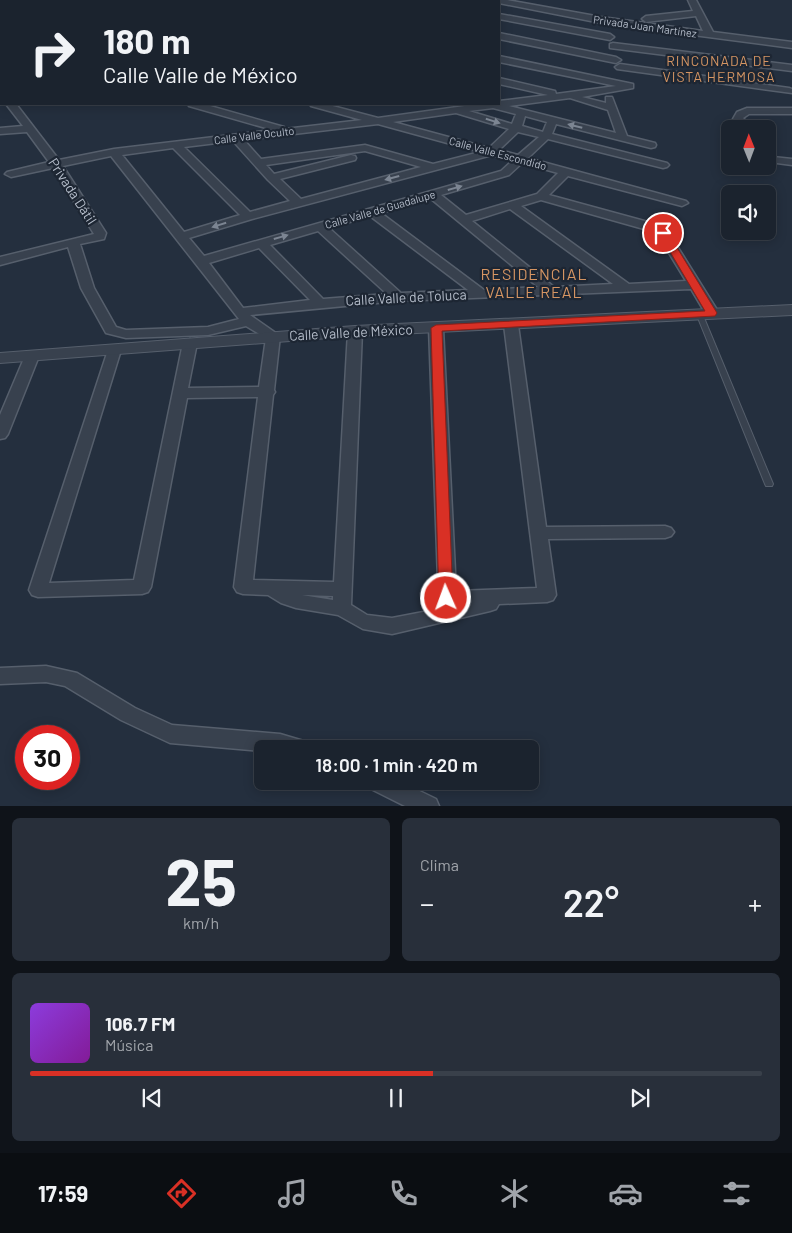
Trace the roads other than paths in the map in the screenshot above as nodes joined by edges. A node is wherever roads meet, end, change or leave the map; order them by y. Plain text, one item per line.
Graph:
1 (692, 0) edge
2 (500, 1) edge
3 (699, 12) junction
4 (500, 16) edge
5 (646, 19) dead end
6 (601, 20) junction
7 (500, 36) edge
8 (710, 36) junction
9 (611, 41) junction
10 (792, 45) edge
11 (500, 59) edge
12 (618, 64) junction
13 (792, 68) edge
14 (500, 81) edge
15 (630, 86) junction
16 (790, 88) edge
17 (606, 91) junction
18 (564, 95) junction
19 (500, 103) edge
20 (199, 105) edge
21 (319, 105) edge
22 (433, 105) edge
23 (488, 105) edge
24 (498, 105) edge
25 (8, 107) edge
26 (789, 107) edge
27 (612, 108) junction
28 (453, 110) junction
29 (522, 112) junction
30 (553, 120) junction
31 (739, 120) edge
32 (378, 121) junction
33 (516, 128) junction
34 (31, 129) junction
35 (0, 131) edge
36 (287, 131) junction
37 (546, 136) junction
38 (235, 137) junction
39 (623, 138) junction
40 (176, 145) junction
41 (651, 145) dead end
42 (114, 152) junction
43 (377, 152) junction
44 (491, 152) junction
45 (520, 159) junction
46 (776, 160) edge
47 (792, 162) edge
48 (258, 163) junction
49 (56, 164) junction
50 (663, 166) dead end
51 (434, 167) junction
52 (566, 171) junction
53 (11, 174) dead end
54 (272, 178) junction
55 (432, 194) junction
56 (542, 196) junction
57 (299, 203) junction
58 (682, 203) dead end
59 (512, 205) junction
60 (372, 212) junction
61 (248, 216) junction
62 (462, 220) junction
63 (320, 226) junction
64 (182, 236) junction
65 (72, 242) junction
66 (262, 243) junction
67 (0, 260) edge
68 (201, 260) junction
69 (693, 285) junction
70 (625, 287) junction
71 (552, 292) junction
72 (480, 293) junction
73 (398, 297) junction
74 (320, 302) junction
75 (792, 310) edge
76 (706, 313) junction
77 (243, 316) junction
78 (511, 325) junction
79 (436, 328) junction
80 (355, 331) junction
81 (273, 336) junction
82 (190, 343) junction
83 (114, 350) junction
84 (32, 356) junction
85 (0, 358) edge
86 (180, 392) junction
87 (268, 392) junction
88 (0, 434) edge
89 (769, 484) dead end
90 (665, 532) dead end
91 (538, 533) junction
92 (271, 588) junction
93 (344, 589) junction
94 (447, 606) junction
95 (342, 608) junction
96 (0, 676) edge
97 (254, 741) edge
98 (395, 790) edge
99 (428, 806) edge

1 - 3 street
2 - 6 street, Privada Juan Martínez
3 - 5 street
3 - 8 street
4 - 9 street
6 - 8 street, Privada Juan Martínez
6 - 9 street
7 - 12 street
8 - 10 street, Privada Juan Martínez
9 - 12 street
9 - 13 street
11 - 15 street
12 - 15 street
12 - 16 street
14 - 18 street
15 - 17 street, Calle Valle Oculto
16 - 26 street
17 - 18 street, Calle Valle Oculto
17 - 27 street
18 - 19 street, Calle Valle Oculto
18 - 27 street
20 - 36 street
21 - 32 street, Calle Valle Escondido
22 - 28 street
23 - 28 street, Calle Valle Oculto
24 - 29 street
25 - 34 street, Privada Dátil
26 - 31 street
27 - 39 street
28 - 32 street, Calle Valle Oculto
28 -> 33 street
29 - 30 street
29 - 33 street
30 - 37 street
39 -> 30 street
32 - 36 street, Calle Valle Oculto
32 - 44 street, Calle Valle Escondido
33 - 37 street
33 - 44 street, Calle Valle de Guadalupe
34 - 35 street
34 - 49 street, Privada Dátil
36 - 38 street, Calle Valle Oculto
37 - 45 street, Calle Valle de Guadalupe
37 - 50 street
38 - 40 street, Calle Valle Oculto
38 - 48 street
39 - 41 street
40 - 42 street, Calle Valle Oculto
40 - 61 street
42 - 49 street, Calle Valle Oculto
42 - 64 street
43 - 48 street
43 - 51 street
43 - 54 street
44 - 45 street, Calle Valle Escondido
44 - 51 street, Calle Valle de Guadalupe
45 - 52 street, Calle Valle Escondido
55 -> 45 street, Calle Valle de Guadalupe
46 - 47 street
48 - 54 street
49 - 53 street, Calle Valle Oculto
49 - 65 street, Privada Dátil
51 -> 57 street, Calle Valle de Guadalupe
52 - 56 street
52 - 58 street, Calle Valle Escondido
54 - 57 street
55 - 60 street, Calle Valle de Guadalupe
55 - 62 street
56 - 59 street
56 - 69 street
57 - 61 street, Calle Valle de Guadalupe
59 - 62 street
59 - 70 street
60 - 63 street, Calle Valle de Guadalupe
60 - 72 street
61 -> 64 street, Calle Valle de Guadalupe
62 - 71 street
66 -> 63 street, Calle Valle de Guadalupe
63 - 73 street
64 - 68 street
65 - 67 street
65 - 77 street, Privada Dátil
66 - 68 street, Calle Valle de Guadalupe
66 - 74 street
68 - 77 street
69 - 70 street, Calle Valle de Toluca
69 - 76 street
70 - 71 street, Calle Valle de Toluca
71 - 72 street, Calle Valle de Toluca
72 - 73 street, Calle Valle de Toluca
73 - 74 street, Calle Valle de Toluca
74 - 77 street, Calle Valle de Toluca
75 - 76 street, Calle Valle de México
76 - 78 street, Calle Valle de México
76 - 89 lane
77 - 81 street
78 - 79 street, Calle Valle de México
78 - 91 street
79 - 80 street, Calle Valle de México
79 - 94 street
80 - 81 street, Calle Valle de México
80 - 93 street
81 - 82 street, Calle Valle de México
81 - 87 street
82 - 83 street, Calle Valle de México
82 - 86 street
83 - 84 street, Calle Valle de México
83 - 86 street
84 - 85 street, Calle Valle de México
84 - 88 street
86 - 87 street
87 - 92 street
90 - 91 street
91 - 94 street
92 - 93 street
92 - 95 street
93 - 95 street
94 - 95 street
96 - 97 street
98 - 99 street

